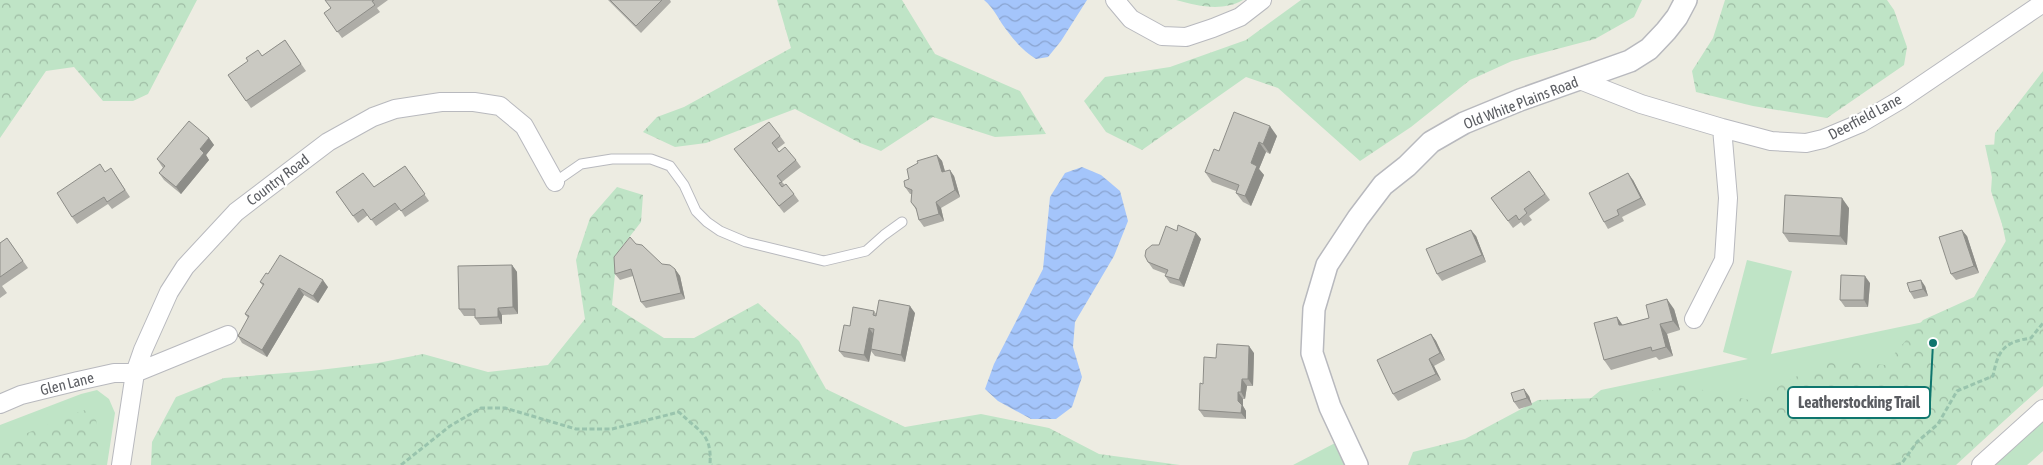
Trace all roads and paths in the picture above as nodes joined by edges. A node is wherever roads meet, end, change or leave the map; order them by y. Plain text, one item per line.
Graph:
1 (1115, 0) edge
2 (1262, 0) edge
3 (1686, 0) edge
4 (2043, 3) edge
5 (1580, 80) junction
6 (1722, 128) junction
7 (555, 182) joint
8 (902, 222) dead end
9 (1694, 319) dead end
10 (2043, 323) edge
11 (228, 336) dead end
12 (136, 373) junction
13 (0, 404) edge
14 (2043, 409) edge
15 (121, 465) edge
16 (401, 465) edge
17 (712, 465) edge
18 (1357, 465) edge
19 (1896, 465) edge
20 (1981, 465) edge

1 - 2 street
3 - 5 street, Old White Plains Road
4 - 6 street, Deerfield Lane
5 - 6 street, Deerfield Lane
5 - 18 street, Old White Plains Road
6 - 9 street
7 - 8 lane
7 - 12 street, Country Road
10 - 19 path
11 - 12 street
12 - 13 street, Glen Lane
12 - 15 street, Country Road
14 - 20 street
16 - 17 path

